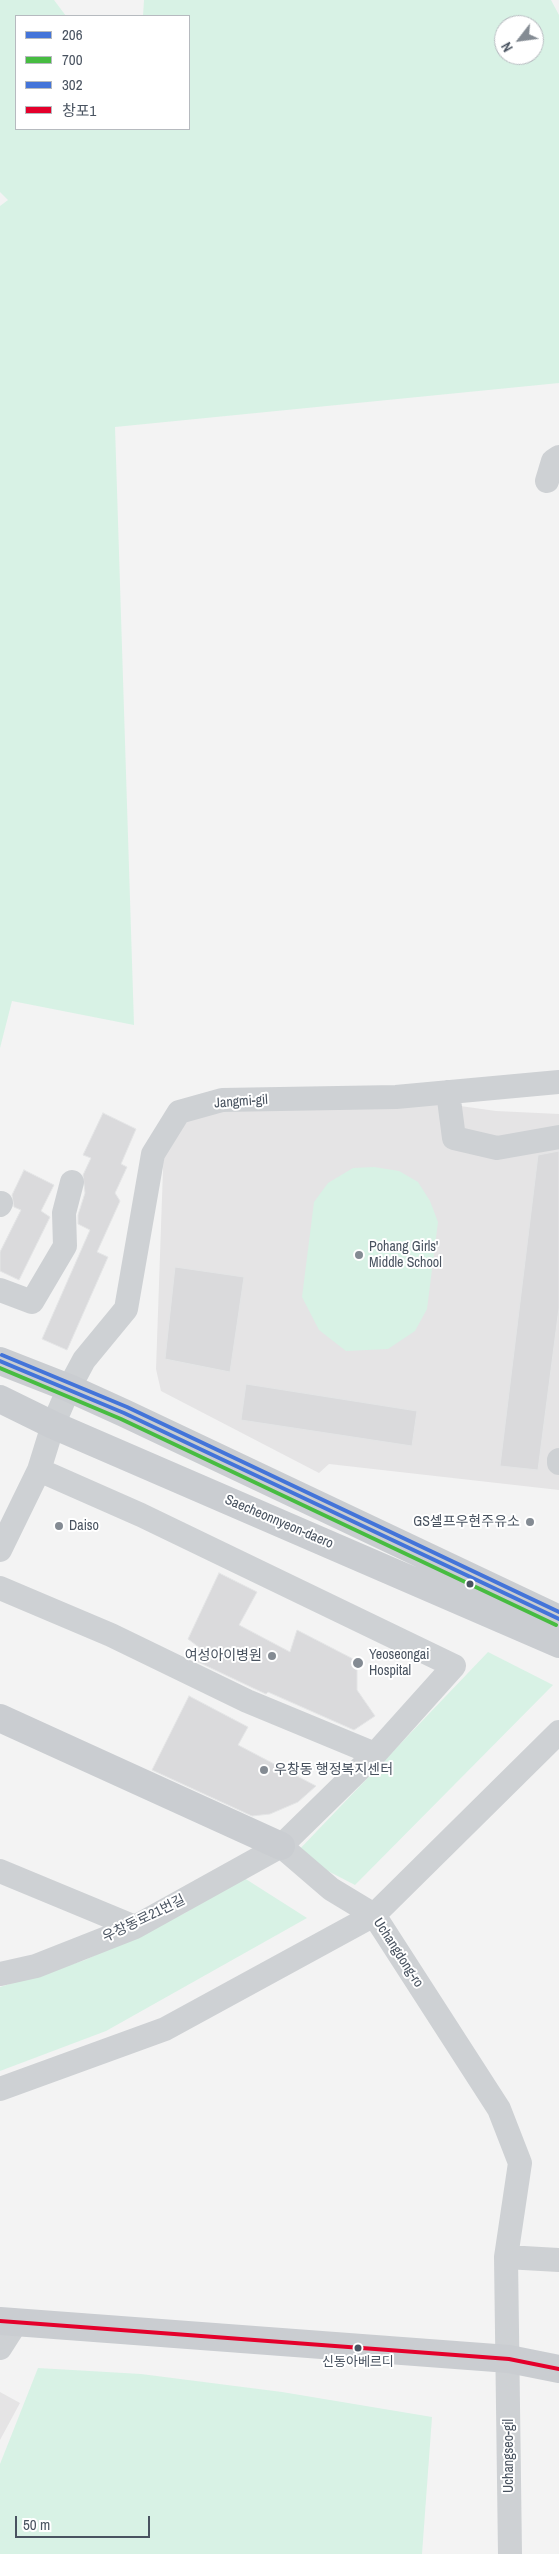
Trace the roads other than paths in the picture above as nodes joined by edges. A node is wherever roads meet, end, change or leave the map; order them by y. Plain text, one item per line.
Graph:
1 (559, 457) edge
2 (548, 481) dead end
3 (559, 1082) edge
4 (448, 1092) junction
5 (559, 1138) edge
6 (72, 1182) dead end
7 (0, 1290) edge
8 (0, 1361) edge
9 (69, 1388) junction
10 (0, 1399) edge
11 (53, 1425) junction
12 (39, 1470) junction
13 (0, 1550) edge
14 (0, 1588) edge
15 (559, 1619) edge
16 (559, 1644) edge
17 (0, 1718) edge
18 (559, 1732) edge
19 (375, 1754) junction
20 (281, 1846) junction
21 (0, 1870) edge
22 (374, 1915) junction
23 (135, 1927) junction
24 (0, 1974) edge
25 (0, 2089) edge
26 (506, 2257) junction
27 (559, 2260) edge
28 (8, 2322) edge
29 (0, 2348) edge
30 (509, 2359) junction
31 (559, 2369) edge
32 (510, 2554) edge

1 - 2 street
3 - 4 street, Jangmi-gil
4 - 5 street
4 - 9 street, Jangmi-gil
6 - 7 street
8 - 9 main road
9 - 11 street, Jangmi-gil
9 - 15 main road
10 - 11 main road, Saecheonnyeon-daero
11 - 12 street, Jangmi-gil
11 - 16 main road, Saecheonnyeon-daero
12 - 13 street, Jangmi-gil
12 - 19 street, 우창동로21번길
14 - 19 street
17 - 20 main road, Uchangdong-ro
18 - 22 street
19 - 20 street, 우창동로21번길
20 - 22 street, Uchangdong-ro
20 - 23 street, 우창동로21번길
21 - 23 street
22 - 25 street
22 - 26 street, Uchangdong-ro
23 - 24 street, 우창동로21번길
26 - 27 street
26 - 30 street, Uchangdong-ro
28 - 29 street
28 - 30 main road
30 - 31 main road
30 - 32 street, Uchangseo-gil

